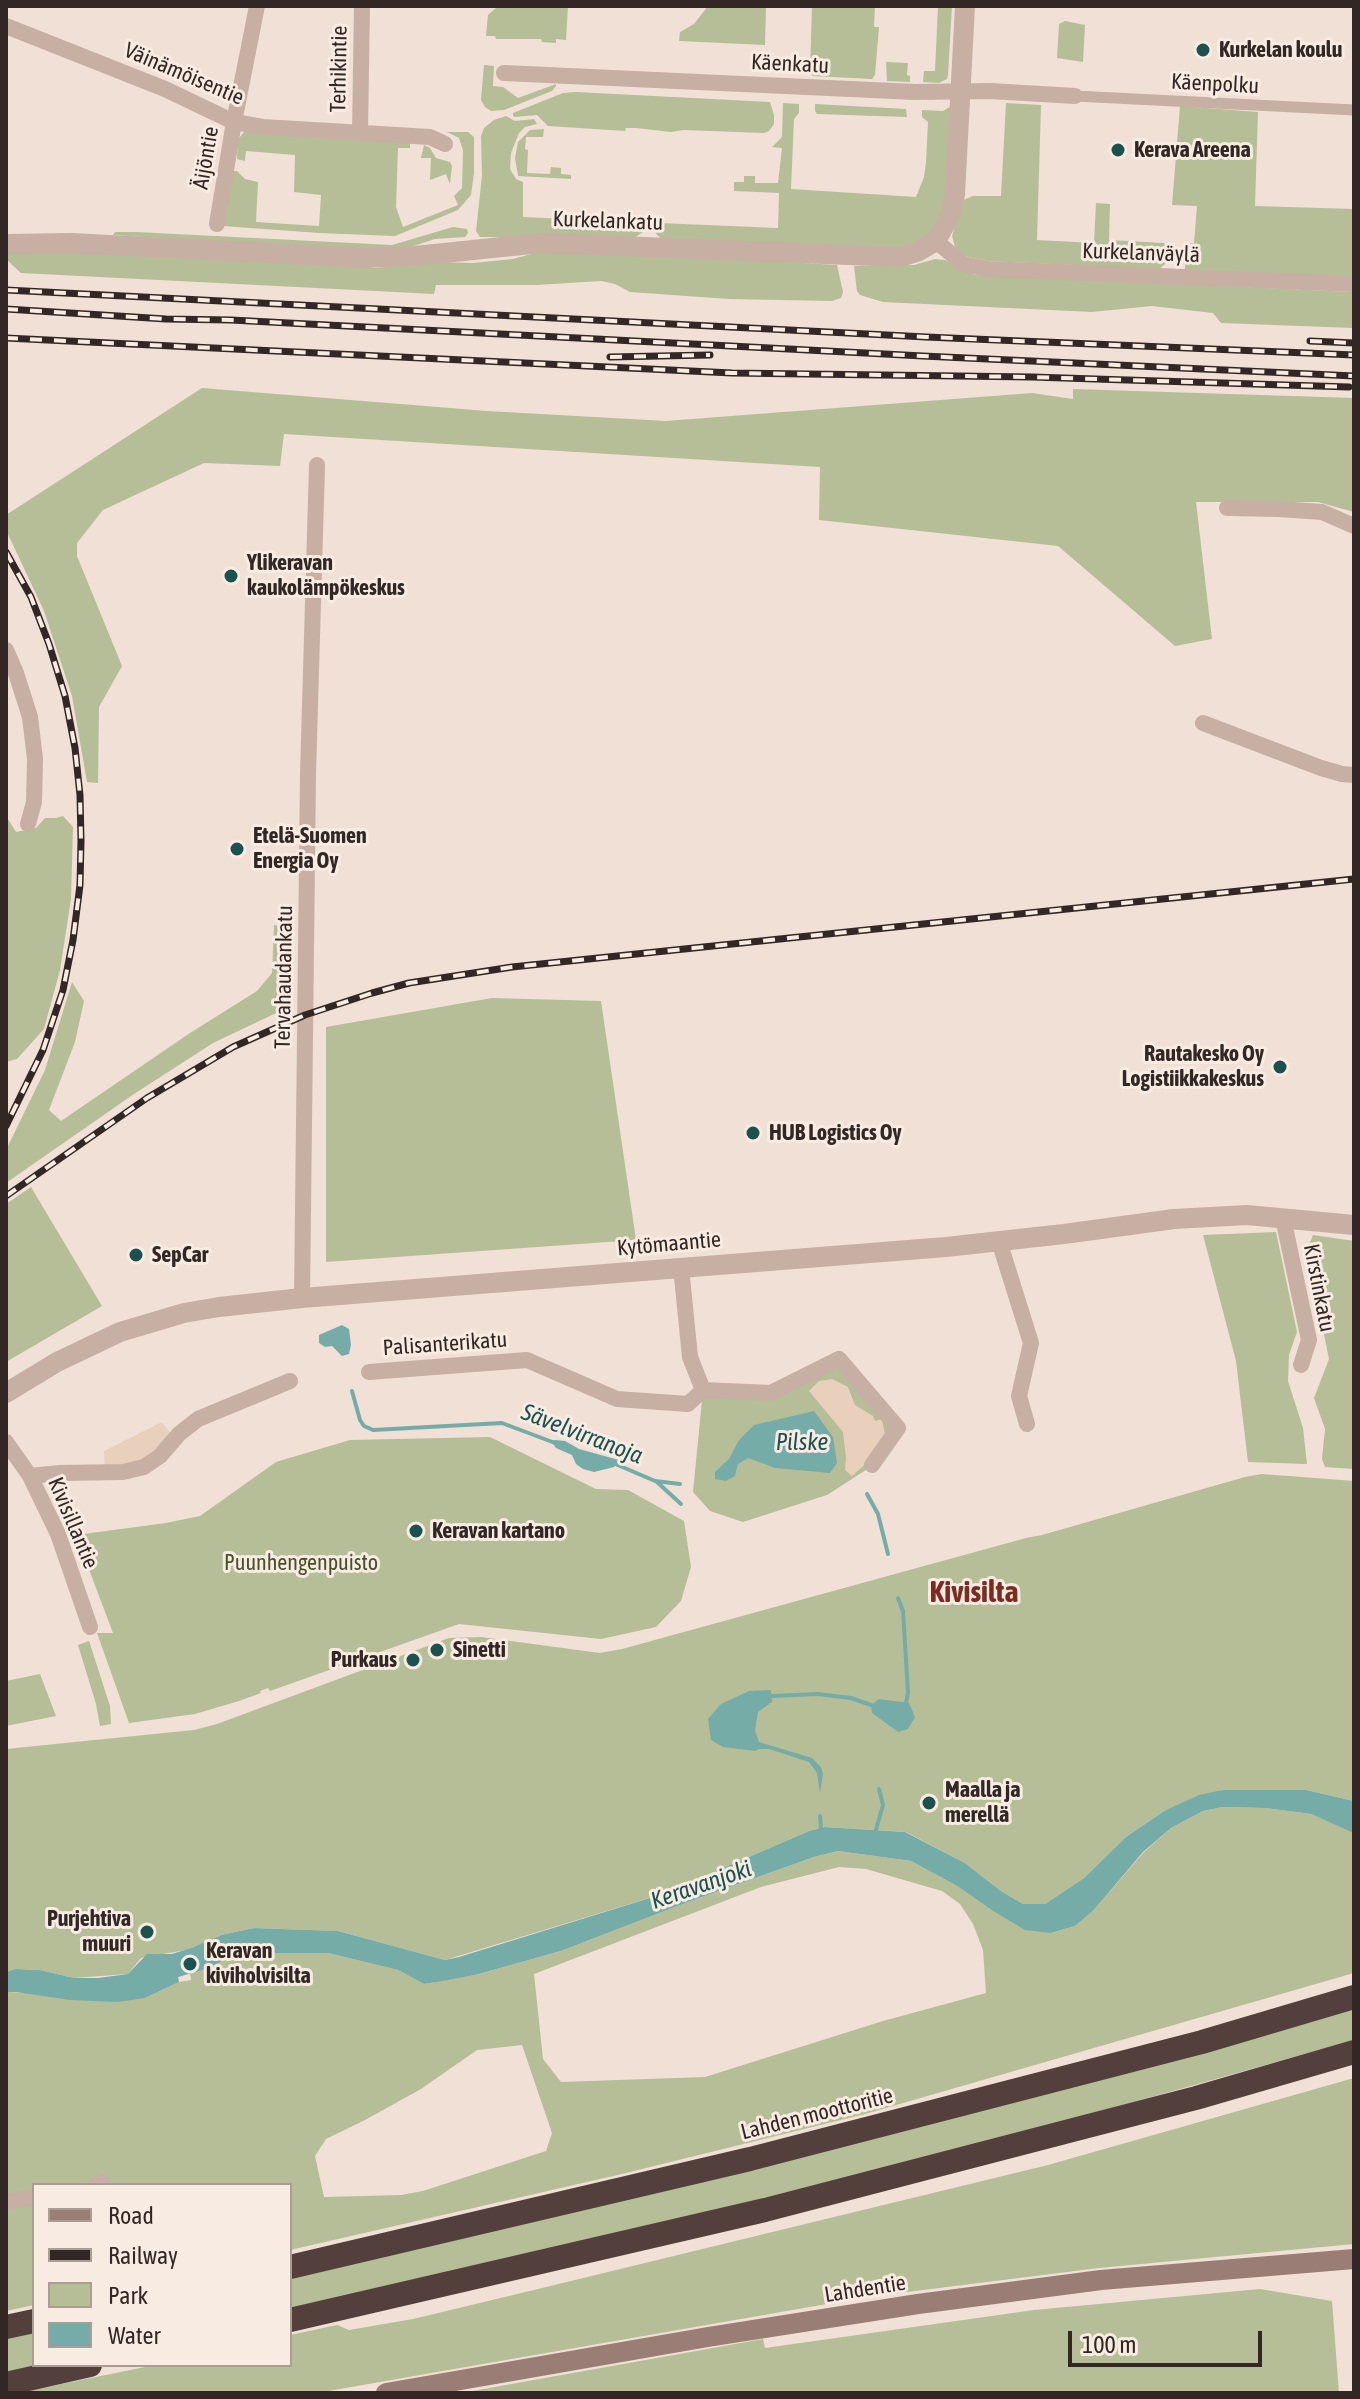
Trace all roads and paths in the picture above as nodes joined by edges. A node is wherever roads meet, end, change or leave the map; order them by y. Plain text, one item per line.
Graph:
1 (257, 6) edge
2 (362, 6) edge
3 (965, 6) edge
4 (6, 26) edge
5 (504, 73) dead end
6 (961, 91) junction
7 (1075, 96) joint
8 (1354, 110) edge
9 (234, 122) junction
10 (360, 132) junction
11 (445, 144) dead end
12 (217, 224) dead end
13 (6, 233) edge
14 (936, 241) junction
15 (35, 242) junction
16 (6, 244) edge
17 (1354, 284) edge
18 (317, 465) dead end
19 (1227, 508) dead end
20 (1354, 526) edge
21 (6, 650) edge
22 (1203, 723) dead end
23 (1354, 775) edge
24 (28, 824) dead end
25 (1283, 1218) junction
26 (1354, 1225) edge
27 (999, 1241) junction
28 (681, 1267) junction
29 (302, 1298) junction
30 (1301, 1365) dead end
31 (369, 1372) dead end
32 (290, 1381) dead end
33 (703, 1390) junction
34 (6, 1393) edge
35 (1027, 1424) dead end
36 (6, 1442) edge
37 (872, 1465) dead end
38 (30, 1476) junction
39 (90, 1627) dead end
40 (1354, 1997) edge
41 (1354, 2052) edge
42 (32, 2197) edge
43 (6, 2202) edge
44 (1354, 2259) edge
45 (292, 2267) edge
46 (292, 2320) edge
47 (32, 2321) edge
48 (6, 2327) edge
49 (81, 2367) edge
50 (6, 2384) edge
51 (386, 2393) edge

1 - 9 street, Äijöntie
2 - 10 street, Terhikintie
3 - 6 street
4 - 9 street, Väinämöisentie
5 - 6 street, Käenkatu
6 - 7 street, Käenkatu
6 - 14 street
7 - 8 street, Käenpolku
9 - 10 street, Väinämöisentie
9 - 12 street, Äijöntie
10 - 11 street, Väinämöisentie
13 - 15 street, Kurkelankatu
14 - 15 street, Kurkelankatu
14 - 17 street, Kurkelanväylä
15 - 16 street, Kurkelankatu
18 - 29 street, Tervahaudankatu
19 - 20 street
21 - 24 street
22 - 23 street
25 - 26 street, Kytömaantie
25 - 27 street, Kytömaantie
25 - 30 street, Kirstinkatu
27 - 28 street, Kytömaantie
27 - 35 street
28 - 29 street, Kytömaantie
28 - 33 street
29 - 34 street, Kytömaantie
31 - 33 street, Palisanterikatu
32 - 38 street
33 - 37 street
36 - 38 street, Kivisillantie
38 - 39 street, Kivisillantie
40 - 45 highway, Lahden moottoritie
41 - 46 highway
42 - 43 street
44 - 51 main road, Lahdentie
47 - 48 highway
49 - 50 highway

